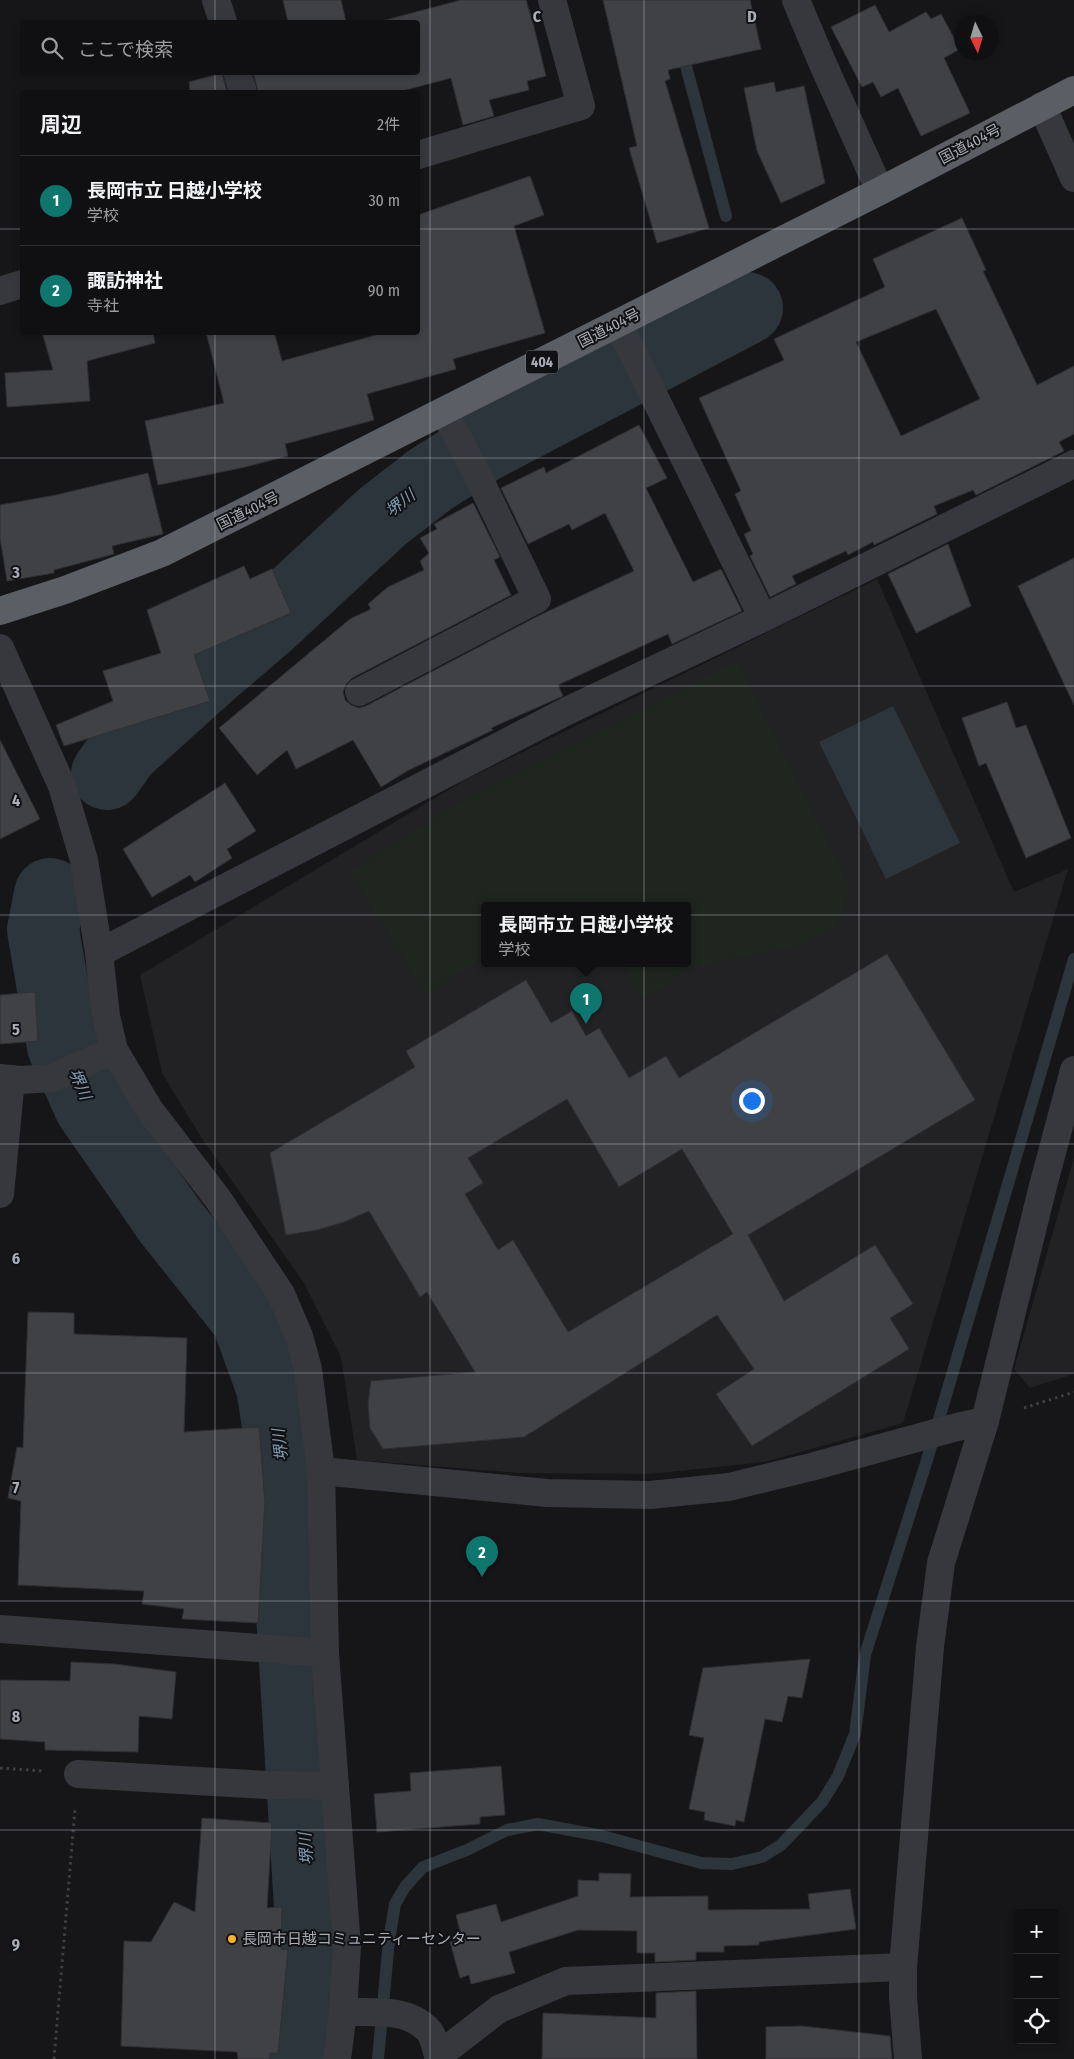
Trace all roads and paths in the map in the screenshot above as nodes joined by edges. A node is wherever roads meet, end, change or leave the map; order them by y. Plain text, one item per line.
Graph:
1 (216, 0) edge
2 (552, 0) edge
3 (796, 0) edge
4 (222, 20) edge
5 (238, 75) edge
6 (242, 90) edge
7 (1074, 90) edge
8 (1042, 106) junction
9 (420, 154) edge
10 (1074, 178) edge
11 (880, 191) junction
12 (20, 285) edge
13 (0, 292) edge
14 (616, 325) junction
15 (444, 412) junction
16 (1074, 464) edge
17 (0, 611) edge
18 (763, 618) junction
19 (0, 648) edge
20 (359, 692) dead end
21 (99, 953) junction
22 (114, 1050) junction
23 (1074, 1070) edge
24 (6, 1079) edge
25 (0, 1194) edge
26 (1074, 1392) edge
27 (985, 1421) junction
28 (321, 1471) junction
29 (0, 1629) edge
30 (325, 1653) junction
31 (0, 1768) edge
32 (78, 1774) junction
33 (335, 1786) junction
34 (903, 1967) junction
35 (343, 2012) junction
36 (438, 2058) edge
37 (54, 2059) edge
38 (337, 2059) edge
39 (908, 2059) edge

1 - 4 street
2 - 9 street
3 - 11 street
5 - 6 street
7 - 8 highway, 国道404号 / 404
8 - 10 street
8 - 11 highway, 国道404号 / 404
11 - 14 highway, 国道404号 / 404
12 - 13 street
14 - 15 highway, 国道404号 / 404
14 - 18 street
15 - 17 highway, 国道404号 / 404
15 - 20 street
16 - 18 street
18 - 21 street
19 - 21 street
21 - 22 street
22 - 24 street
22 - 28 street
23 - 27 street
24 - 25 street
26 - 27 path
27 - 28 street
27 - 34 street
28 - 30 street
29 - 30 street
30 - 33 street
31 - 32 path
32 - 33 street
32 - 37 path
33 - 35 street
34 - 36 street
34 - 39 street
35 - 36 street
35 - 38 street

